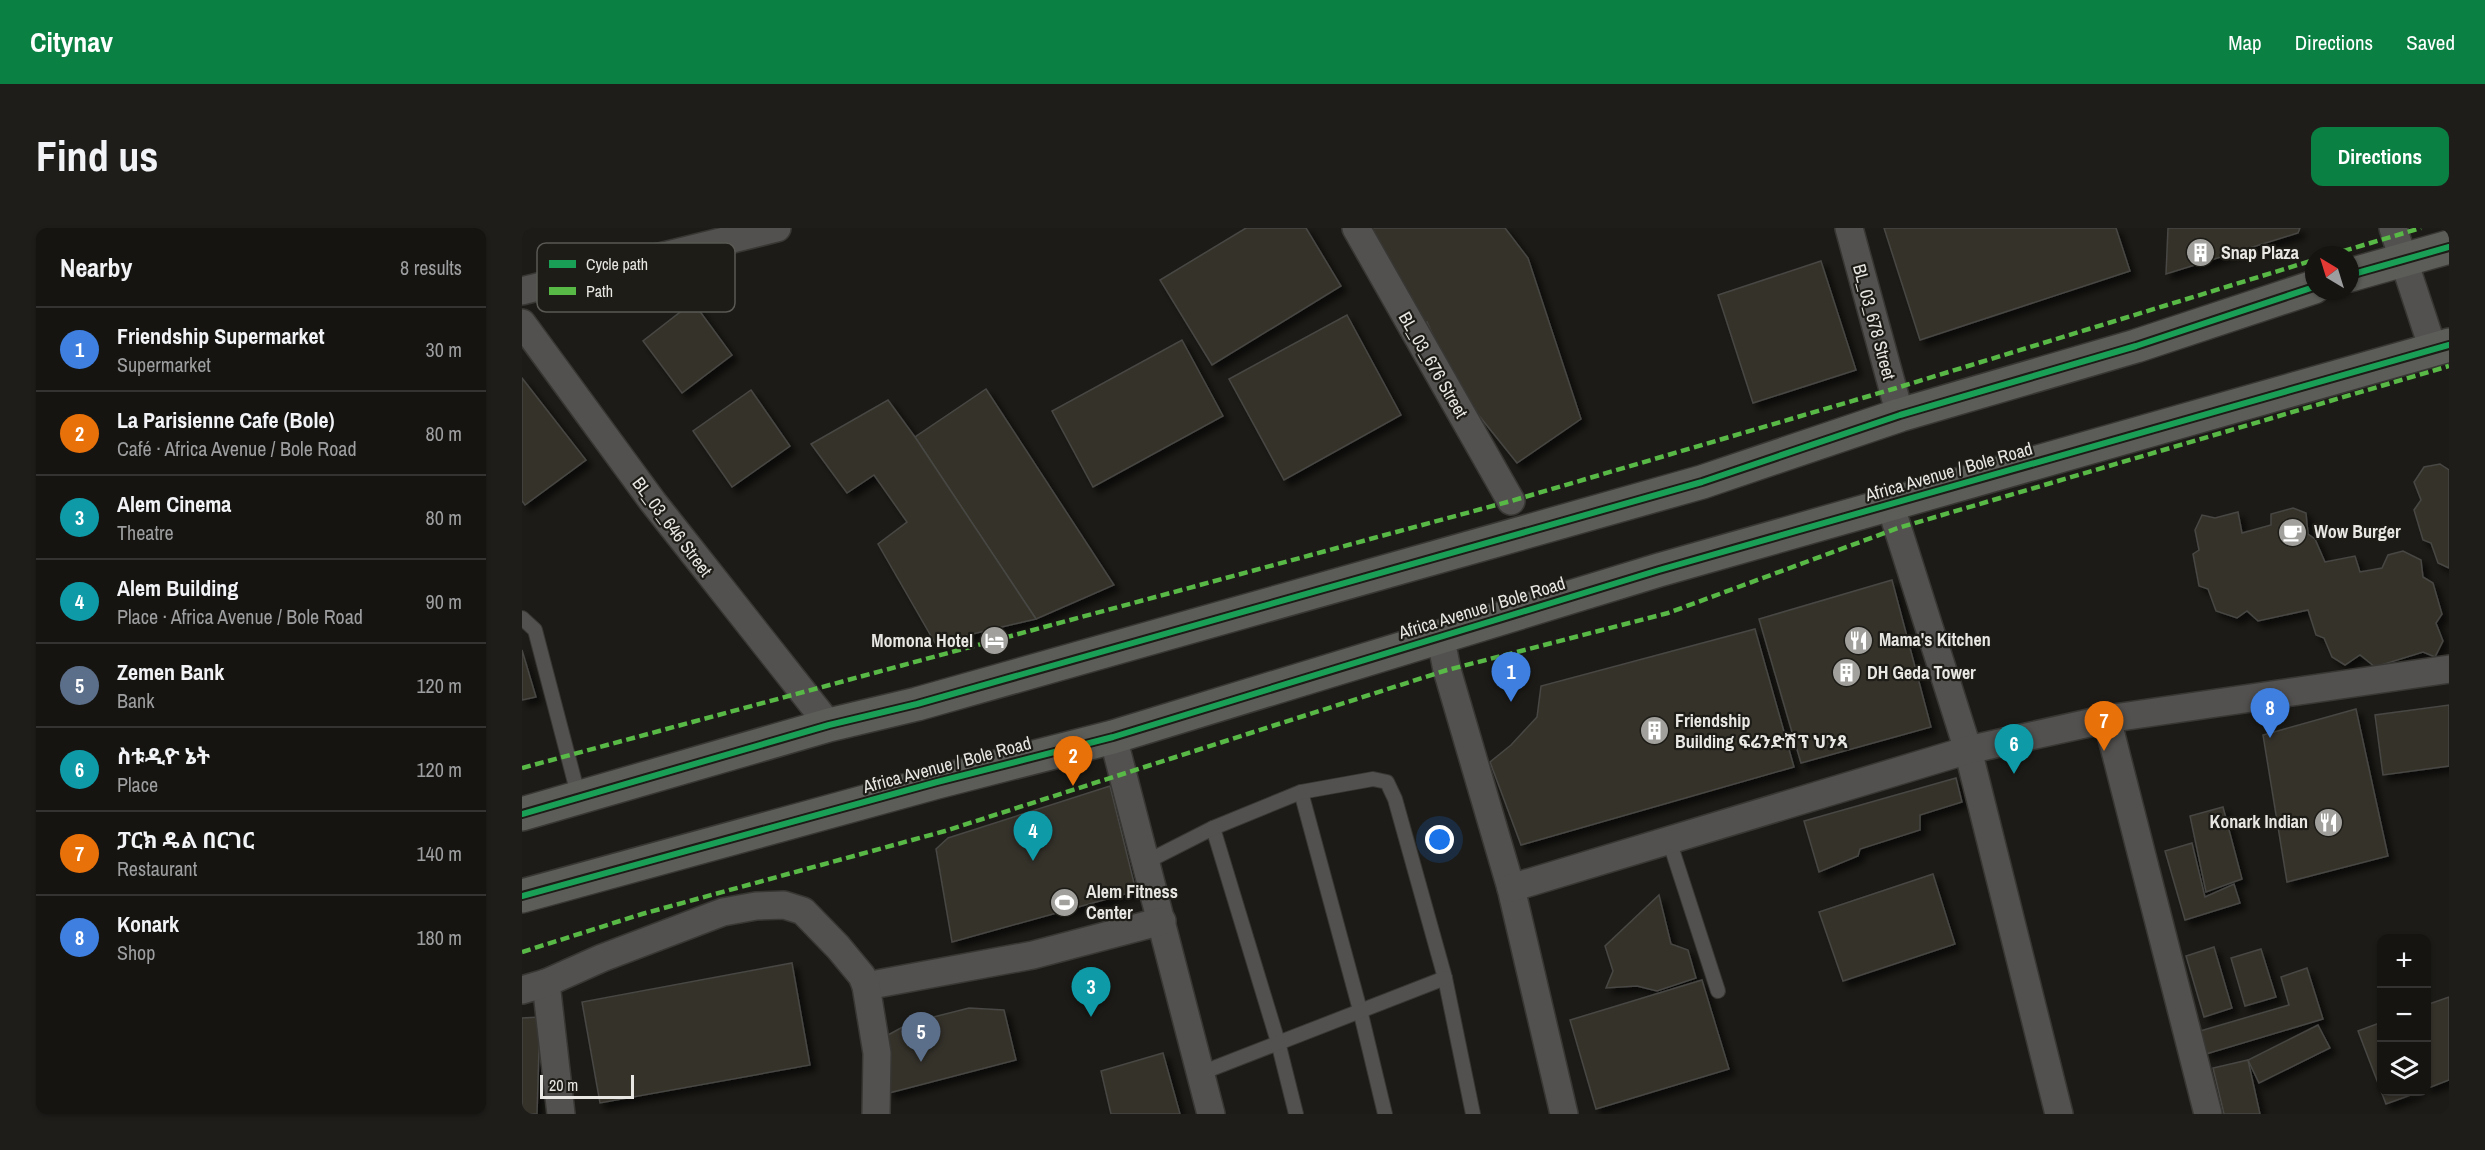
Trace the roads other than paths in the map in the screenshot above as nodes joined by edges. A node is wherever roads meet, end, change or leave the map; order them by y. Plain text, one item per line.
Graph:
1 (1356, 228) edge
2 (1849, 228) edge
3 (2393, 228) edge
4 (766, 230) edge
5 (714, 243) edge
6 (2449, 247) edge
7 (2404, 260) junction
8 (2359, 272) edge
9 (537, 287) edge
10 (2305, 290) edge
11 (522, 291) edge
12 (522, 323) edge
13 (2441, 347) edge
14 (1900, 415) junction
15 (1511, 501) dead end
16 (1890, 504) junction
17 (522, 618) edge
18 (1440, 635) junction
19 (2449, 669) edge
20 (2107, 719) junction
21 (829, 725) junction
22 (1113, 737) junction
23 (1968, 750) junction
24 (1301, 792) junction
25 (579, 798) junction
26 (522, 814) edge
27 (1213, 828) junction
28 (1669, 840) junction
29 (1146, 862) junction
30 (1511, 888) junction
31 (522, 896) edge
32 (1162, 921) junction
33 (1445, 978) junction
34 (866, 986) junction
35 (534, 987) edge
36 (1718, 990) dead end
37 (1360, 1010) junction
38 (1278, 1042) junction
39 (1201, 1073) junction
40 (561, 1114) edge
41 (876, 1114) edge
42 (887, 1114) edge
43 (1211, 1114) edge
44 (1296, 1114) edge
45 (1385, 1114) edge
46 (1473, 1114) edge
47 (1564, 1114) edge
48 (2059, 1114) edge
49 (2208, 1114) edge

1 - 15 street, BL_03_676 Street
2 - 14 street, BL_03_678 Street
3 - 7 street
4 - 5 street
6 - 7 main road
7 - 8 main road
7 - 13 street
9 - 11 street
10 - 14 main road
12 - 21 street, BL_03_646 Street
13 - 16 main road, Africa Avenue / Bole Road
14 - 21 main road
16 - 18 main road, Africa Avenue / Bole Road
16 - 23 street
17 - 25 lane
18 - 22 main road, Africa Avenue / Bole Road
18 - 30 street
19 - 20 street
20 - 23 street
20 - 49 street
21 - 25 main road
22 - 29 street
22 - 31 main road, Africa Avenue / Bole Road
23 - 28 street
23 - 48 street
24 - 27 lane
24 - 33 lane
24 - 37 lane
25 - 26 main road
27 - 29 lane
27 - 38 lane
28 - 30 street
28 - 36 lane
29 - 32 street
30 - 47 street
32 - 34 street
32 - 39 street
33 - 37 lane
33 - 46 lane
34 - 35 street
34 - 41 street
35 - 40 street
37 - 38 lane
37 - 45 lane
38 - 39 lane
38 - 44 lane
39 - 43 street
41 - 42 lane

